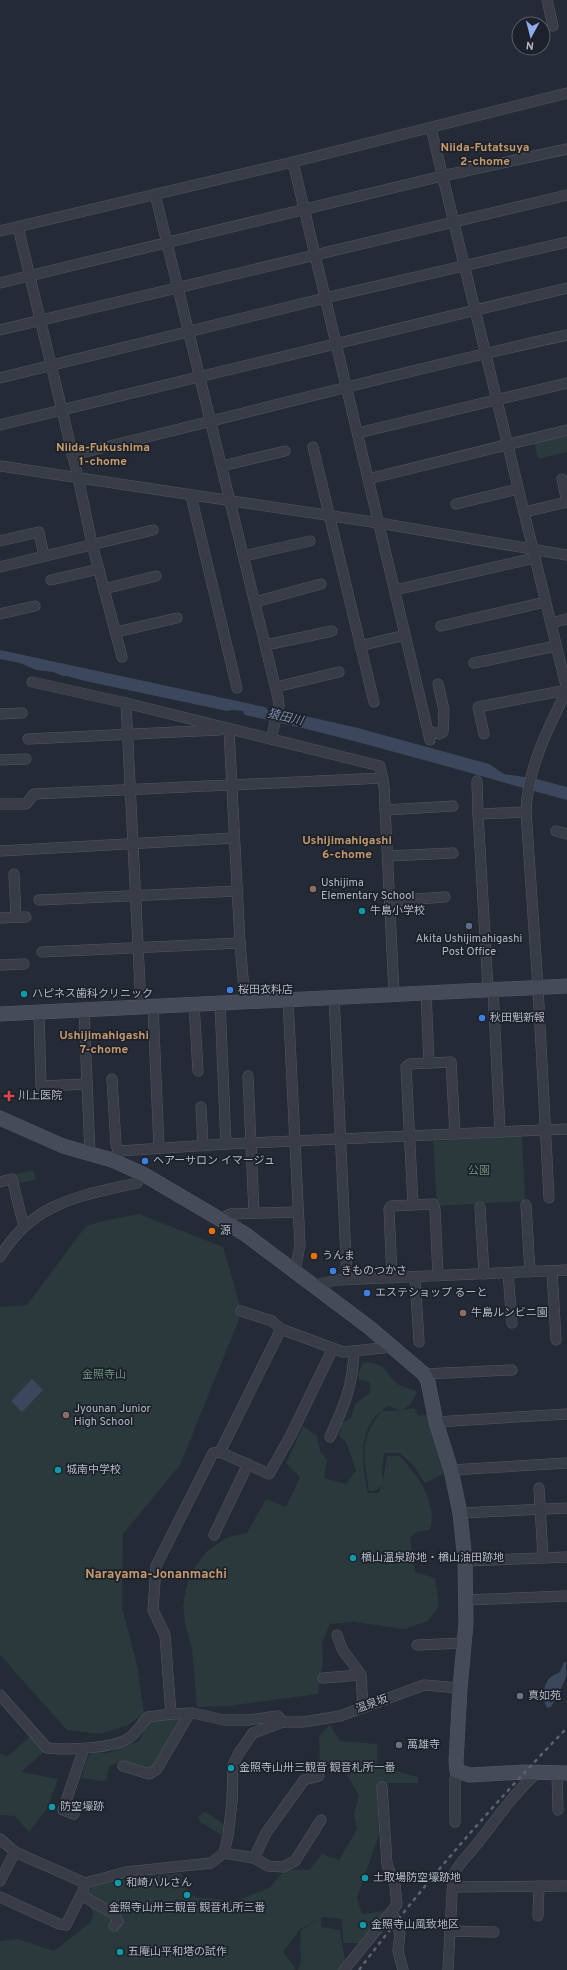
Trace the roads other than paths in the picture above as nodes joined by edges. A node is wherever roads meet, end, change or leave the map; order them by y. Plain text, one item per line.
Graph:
1 (550, 1) edge
2 (553, 26) dead end
3 (567, 93) edge
4 (431, 128) junction
5 (567, 149) edge
6 (293, 162) junction
7 (442, 176) junction
8 (155, 194) junction
9 (567, 195) edge
10 (304, 210) junction
11 (454, 221) junction
12 (18, 227) junction
13 (0, 231) edge
14 (567, 242) edge
15 (167, 243) junction
16 (315, 254) junction
17 (464, 266) junction
18 (29, 276) junction
19 (0, 283) edge
20 (178, 287) junction
21 (567, 288) edge
22 (325, 298) junction
23 (475, 309) junction
24 (40, 321) junction
25 (0, 330) edge
26 (189, 332) junction
27 (567, 335) edge
28 (336, 343) junction
29 (485, 353) junction
30 (51, 365) junction
31 (200, 377) junction
32 (0, 378) edge
33 (567, 382) edge
34 (347, 388) junction
35 (496, 399) junction
36 (62, 410) junction
37 (211, 422) junction
38 (0, 425) edge
39 (567, 430) edge
40 (358, 433) junction
41 (507, 444) junction
42 (313, 447) dead end
43 (285, 451) dead end
44 (72, 454) junction
45 (0, 466) edge
46 (222, 466) junction
47 (78, 477) junction
48 (368, 479) junction
49 (562, 479) dead end
50 (518, 489) junction
51 (191, 496) junction
52 (231, 502) junction
53 (456, 504) dead end
54 (524, 512) junction
55 (330, 516) junction
56 (379, 523) junction
57 (153, 530) dead end
58 (0, 541) edge
59 (310, 541) dead end
60 (92, 544) junction
61 (534, 554) junction
62 (567, 555) edge
63 (44, 556) junction
64 (244, 556) junction
65 (0, 567) edge
66 (99, 569) junction
67 (156, 576) dead end
68 (51, 580) dead end
69 (321, 584) dead end
70 (104, 589) junction
71 (395, 590) junction
72 (255, 602) junction
73 (546, 602) junction
74 (35, 606) dead end
75 (0, 614) edge
76 (177, 618) dead end
77 (567, 619) edge
78 (551, 623) junction
79 (442, 626) dead end
80 (332, 631) dead end
81 (116, 632) junction
82 (405, 635) junction
83 (266, 645) junction
84 (360, 646) junction
85 (556, 646) junction
86 (122, 657) dead end
87 (474, 663) dead end
88 (564, 667) edge
89 (339, 672) dead end
90 (32, 682) dead end
91 (438, 684) dead end
92 (276, 687) junction
93 (237, 688) dead end
94 (567, 690) edge
95 (374, 702) dead end
96 (126, 703) junction
97 (22, 713) dead end
98 (0, 714) edge
99 (229, 730) junction
100 (484, 734) dead end
101 (127, 735) junction
102 (28, 739) dead end
103 (271, 739) junction
104 (26, 759) dead end
105 (0, 760) edge
106 (383, 778) junction
107 (477, 781) dead end
108 (232, 784) junction
109 (130, 790) junction
110 (0, 804) edge
111 (453, 806) dead end
112 (385, 810) junction
113 (526, 812) junction
114 (478, 814) junction
115 (556, 831) dead end
116 (567, 834) edge
117 (234, 838) junction
118 (133, 844) junction
119 (0, 851) edge
120 (453, 852) dead end
121 (388, 856) junction
122 (14, 874) dead end
123 (238, 892) junction
124 (135, 897) junction
125 (445, 897) dead end
126 (39, 900) dead end
127 (390, 900) junction
128 (0, 918) edge
129 (240, 943) junction
130 (137, 947) junction
131 (42, 952) dead end
132 (24, 964) dead end
133 (0, 965) edge
134 (567, 986) edge
135 (538, 987) junction
136 (490, 989) junction
137 (426, 992) junction
138 (394, 993) junction
139 (334, 996) junction
140 (288, 999) junction
141 (246, 1001) junction
142 (220, 1002) junction
143 (194, 1004) junction
144 (147, 1006) junction
145 (84, 1009) junction
146 (39, 1012) junction
147 (0, 1014) edge
148 (429, 1063) junction
149 (198, 1071) dead end
150 (248, 1076) dead end
151 (112, 1079) dead end
152 (87, 1084) junction
153 (201, 1107) dead end
154 (0, 1118) edge
155 (546, 1130) junction
156 (567, 1130) edge
157 (500, 1132) junction
158 (455, 1134) junction
159 (410, 1136) junction
160 (341, 1139) junction
161 (296, 1141) junction
162 (250, 1143) junction
163 (226, 1144) junction
164 (203, 1146) junction
165 (159, 1148) junction
166 (90, 1154) junction
167 (115, 1155) junction
168 (143, 1174) junction
169 (0, 1182) edge
170 (549, 1198) dead end
171 (413, 1204) junction
172 (526, 1205) dead end
173 (480, 1207) dead end
174 (298, 1212) junction
175 (254, 1213) junction
176 (221, 1219) junction
177 (24, 1227) junction
178 (4, 1246) edge
179 (0, 1257) edge
180 (567, 1270) edge
181 (295, 1271) junction
182 (552, 1271) junction
183 (508, 1272) junction
184 (530, 1272) junction
185 (484, 1274) junction
186 (438, 1276) junction
187 (415, 1277) junction
188 (392, 1278) junction
189 (347, 1280) junction
190 (315, 1285) junction
191 (241, 1311) dead end
192 (512, 1323) dead end
193 (281, 1329) junction
194 (556, 1340) dead end
195 (419, 1342) dead end
196 (392, 1347) junction
197 (333, 1348) junction
198 (354, 1351) junction
199 (512, 1370) dead end
200 (424, 1374) junction
201 (567, 1414) edge
202 (436, 1422) junction
203 (330, 1437) dead end
204 (220, 1452) junction
205 (567, 1463) edge
206 (248, 1464) junction
207 (451, 1470) junction
208 (539, 1488) dead end
209 (567, 1508) edge
210 (541, 1509) junction
211 (460, 1512) junction
212 (214, 1535) dead end
213 (567, 1557) edge
214 (543, 1558) junction
215 (465, 1561) junction
216 (567, 1596) edge
217 (466, 1600) junction
218 (337, 1635) dead end
219 (464, 1644) junction
220 (417, 1645) dead end
221 (361, 1675) junction
222 (323, 1678) dead end
223 (460, 1688) junction
224 (0, 1695) edge
225 (363, 1708) junction
226 (171, 1714) junction
227 (190, 1714) junction
228 (283, 1722) junction
229 (84, 1748) junction
230 (123, 1766) dead end
231 (457, 1771) junction
232 (537, 1773) junction
233 (562, 1773) edge
234 (319, 1776) dead end
235 (382, 1787) dead end
236 (558, 1810) dead end
237 (74, 1814) dead end
238 (321, 1820) dead end
239 (455, 1822) dead end
240 (0, 1839) edge
241 (15, 1852) junction
242 (224, 1852) junction
243 (254, 1858) junction
244 (0, 1881) edge
245 (85, 1882) junction
246 (539, 1886) junction
247 (567, 1886) edge
248 (453, 1887) junction
249 (81, 1895) junction
250 (0, 1897) edge
251 (392, 1912) junction
252 (538, 1916) dead end
253 (114, 1926) dead end
254 (450, 1931) junction
255 (494, 1932) dead end
256 (344, 1970) edge
257 (403, 1970) edge
258 (448, 1970) edge

1 - 2 street
3 - 4 street
4 - 6 street
4 - 7 street
5 - 7 street
6 - 8 street
6 - 10 street
7 - 10 street
7 - 11 street
8 - 12 street
8 - 15 street
9 - 11 street
10 - 15 street
10 - 16 street
11 - 16 street
11 - 17 street
12 - 13 street
12 - 18 street
14 - 17 street
15 - 18 street
15 - 20 street
16 - 20 street
16 - 22 street
17 - 22 street
17 - 23 street
18 - 19 street
18 - 24 street
20 - 24 street
20 - 26 street
21 - 23 street
22 - 26 street
22 - 28 street
23 - 28 street
23 - 29 street
24 - 25 street
24 - 30 street
26 - 30 street
26 - 31 street
27 - 29 street
28 - 31 street
28 - 34 street
29 - 34 street
29 - 35 street
30 - 32 street
30 - 36 street
31 - 36 street
31 - 37 street
33 - 35 street
34 - 37 street
34 - 40 street
35 - 40 street
35 - 41 street
36 - 38 street
36 - 44 street
37 - 44 street
37 - 46 street
39 - 41 street
40 - 48 street
41 - 48 street
41 - 50 street
42 - 55 street
43 - 46 street
44 - 47 street
45 - 47 street
46 - 52 street
47 - 51 street
47 - 60 street
48 - 56 street
49 - 54 street
50 - 53 street
50 - 54 street
51 - 52 street
51 - 93 street
52 - 55 street
52 - 64 street
54 - 61 street
55 - 56 street
55 - 84 street
56 - 61 street
56 - 71 street
57 - 60 street
58 - 63 street
59 - 64 street
60 - 63 street
60 - 66 street
61 - 62 street
61 - 71 street
61 - 73 street
63 - 65 street
64 - 72 street
66 - 68 street
66 - 70 street
67 - 70 street
69 - 72 street
70 - 81 street
71 - 82 street
72 - 83 street
73 - 78 street
73 - 79 street
74 - 75 street
76 - 81 street
77 - 78 street
78 - 85 street
80 - 83 street
81 - 86 street
82 - 84 street
82 - 91 street
83 - 92 street
84 - 95 street
85 - 87 street
85 - 88 street
88 - 94 street
89 - 92 street
90 - 96 street
92 - 103 street
94 - 100 street
94 - 113 street
96 - 99 street
96 - 101 street
97 - 98 street
99 - 101 street
99 - 103 street
99 - 108 street
101 - 102 street
101 - 109 street
103 - 106 street
104 - 105 street
106 - 108 street
106 - 112 street
107 - 114 street
108 - 109 street
108 - 117 street
109 - 110 street
109 - 118 street
111 - 112 street
112 - 121 street
113 - 114 street
113 - 135 street
114 - 136 street
115 - 116 street
117 - 118 street
117 - 123 street
118 - 119 street
118 - 124 street
120 - 121 street
121 - 127 street
122 - 128 street
123 - 124 street
123 - 129 street
124 - 126 street
124 - 130 street
125 - 127 street
127 - 138 street
129 - 130 street
129 - 141 street
130 - 131 street
130 - 144 street
132 - 133 street
134 - 135 street
135 - 136 street
135 - 155 street
136 - 137 street
136 - 157 street
137 - 138 street
137 - 148 street
138 - 139 street
139 - 140 street
139 - 160 street
140 - 141 street
140 - 161 street
141 - 142 street
142 - 143 street
142 - 163 street
143 - 144 street
143 - 149 street
144 - 145 street
144 - 165 street
145 - 146 street
145 - 152 street
146 - 147 street
146 - 152 street
148 - 158 street
148 - 159 street
150 - 162 street
151 - 167 street
152 - 166 street
153 - 164 street
154 - 166 street
155 - 156 street
155 - 157 street
155 - 170 street
157 - 158 street
158 - 159 street
159 - 160 street
159 - 171 street
160 - 161 street
160 - 189 street
161 - 162 street
161 - 174 street
162 - 163 street
162 - 175 street
163 - 164 street
164 - 165 street
165 - 167 street
166 - 167 street
167 - 168 street
168 - 176 street
168 - 177 street
169 - 177 street
171 - 186 street
171 - 188 street
172 - 184 street
173 - 185 street
174 - 175 street
174 - 181 street
175 - 176 street
176 - 181 street
177 - 178 street
178 - 179 street
180 - 182 street
181 - 190 street
182 - 184 street
182 - 194 street
183 - 184 street
183 - 185 street
183 - 192 street
185 - 186 street
186 - 187 street
187 - 188 street
187 - 195 street
188 - 189 street
189 - 190 street
190 - 196 street
191 - 193 street
193 - 197 street
193 - 204 street
196 - 198 street
196 - 200 street
197 - 198 street
197 - 206 street
198 - 203 street
199 - 200 street
200 - 202 street
201 - 202 street
202 - 207 street
204 - 206 street
204 - 226 street
205 - 207 street
206 - 212 street
207 - 211 street
208 - 210 street
209 - 210 street
210 - 211 street
210 - 214 street
211 - 215 street
213 - 214 street
214 - 215 street
215 - 217 street
216 - 217 street
217 - 219 street
218 - 221 street
219 - 220 street
219 - 223 street
221 - 222 street
221 - 225 street
223 - 225 street, 温泉坂
223 - 231 street
224 - 229 street
225 - 228 street, 温泉坂
226 - 227 street
226 - 229 street
227 - 228 street
227 - 230 street
228 - 242 street
229 - 237 street
231 - 232 street
231 - 239 street
232 - 233 street
232 - 248 street
233 - 236 street
234 - 243 street
235 - 251 street
238 - 243 street
240 - 241 street
241 - 244 street
241 - 245 street
242 - 243 street
242 - 245 street
245 - 249 street
246 - 247 street
246 - 248 street
246 - 252 street
248 - 254 street
249 - 250 street
249 - 253 street
251 - 256 street
251 - 257 street
254 - 255 street
254 - 258 street

